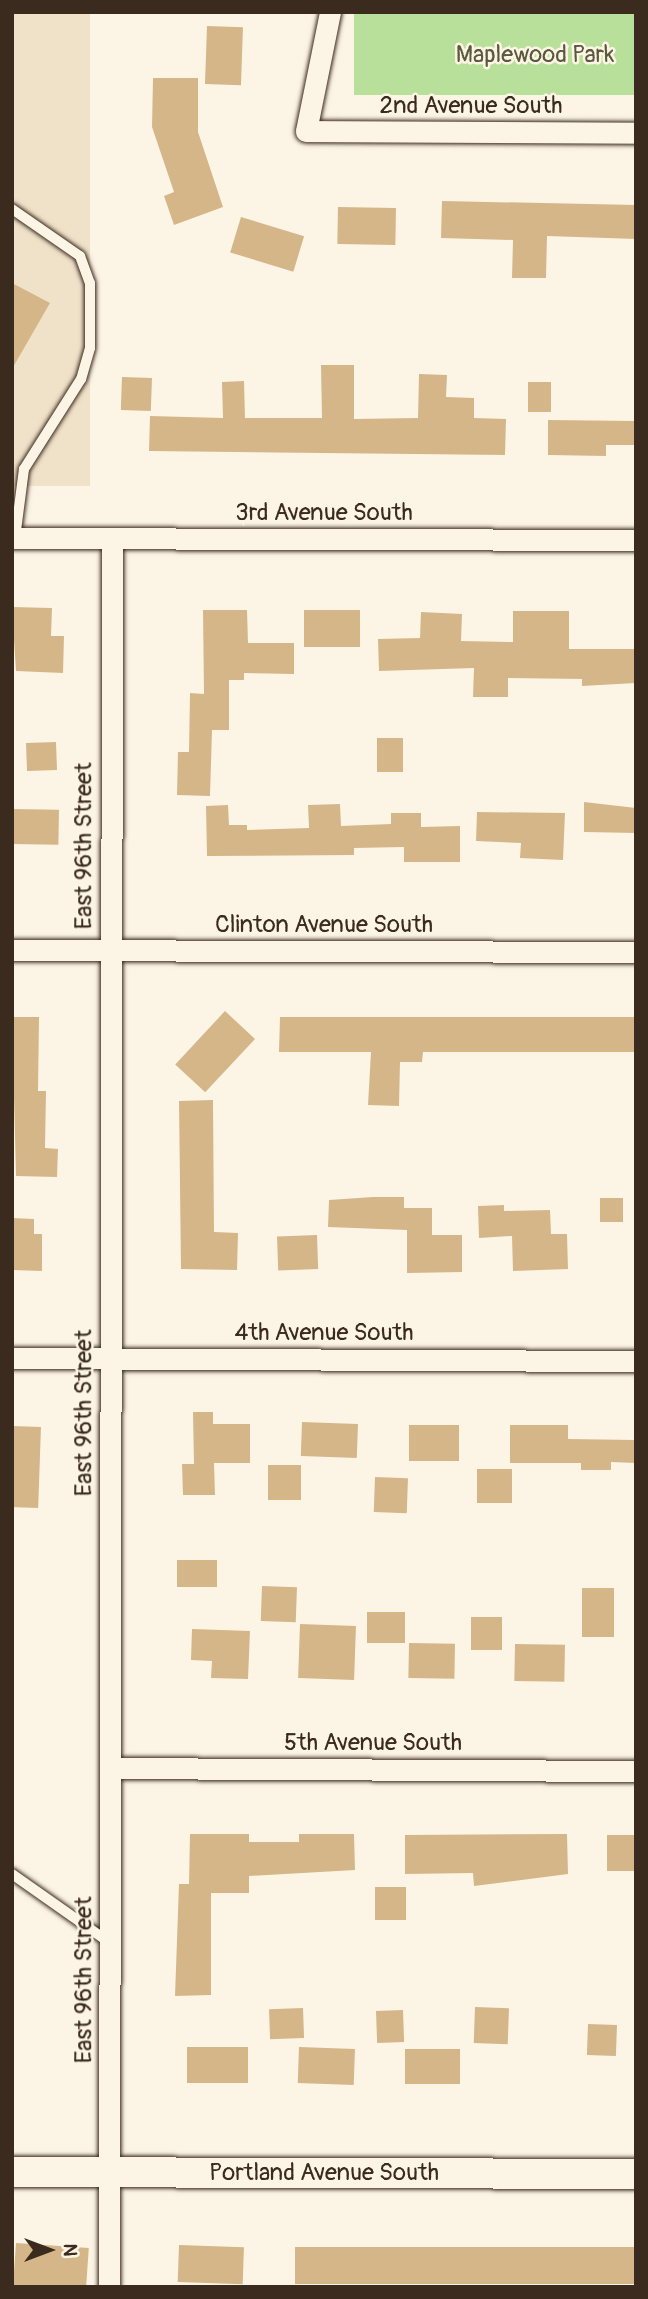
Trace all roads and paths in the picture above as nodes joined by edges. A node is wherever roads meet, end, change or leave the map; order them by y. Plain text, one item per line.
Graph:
1 (330, 12) edge
2 (636, 133) edge
3 (12, 209) edge
4 (13, 538) edge
5 (112, 539) junction
6 (636, 540) edge
7 (12, 950) edge
8 (110, 951) junction
9 (636, 952) edge
10 (12, 1358) edge
11 (110, 1359) junction
12 (636, 1361) edge
13 (110, 1768) junction
14 (636, 1771) edge
15 (12, 1874) edge
16 (110, 1943) junction
17 (12, 2172) edge
18 (108, 2173) junction
19 (636, 2174) edge
20 (109, 2287) edge

1 - 2 street, 2nd Avenue South
3 - 4 lane
4 - 5 street, 3rd Avenue South
5 - 6 street, 3rd Avenue South
5 - 8 street, East 96th Street
7 - 8 street, Clinton Avenue South
8 - 9 street, Clinton Avenue South
8 - 11 street, East 96th Street
10 - 11 street, 4th Avenue South
11 - 12 street, 4th Avenue South
11 - 13 street, East 96th Street
13 - 14 street, 5th Avenue South
13 - 16 street, East 96th Street
15 - 16 lane
16 - 18 street, East 96th Street
17 - 18 main road, Portland Avenue South
18 - 19 main road, Portland Avenue South
18 - 20 street, East 96th Street

